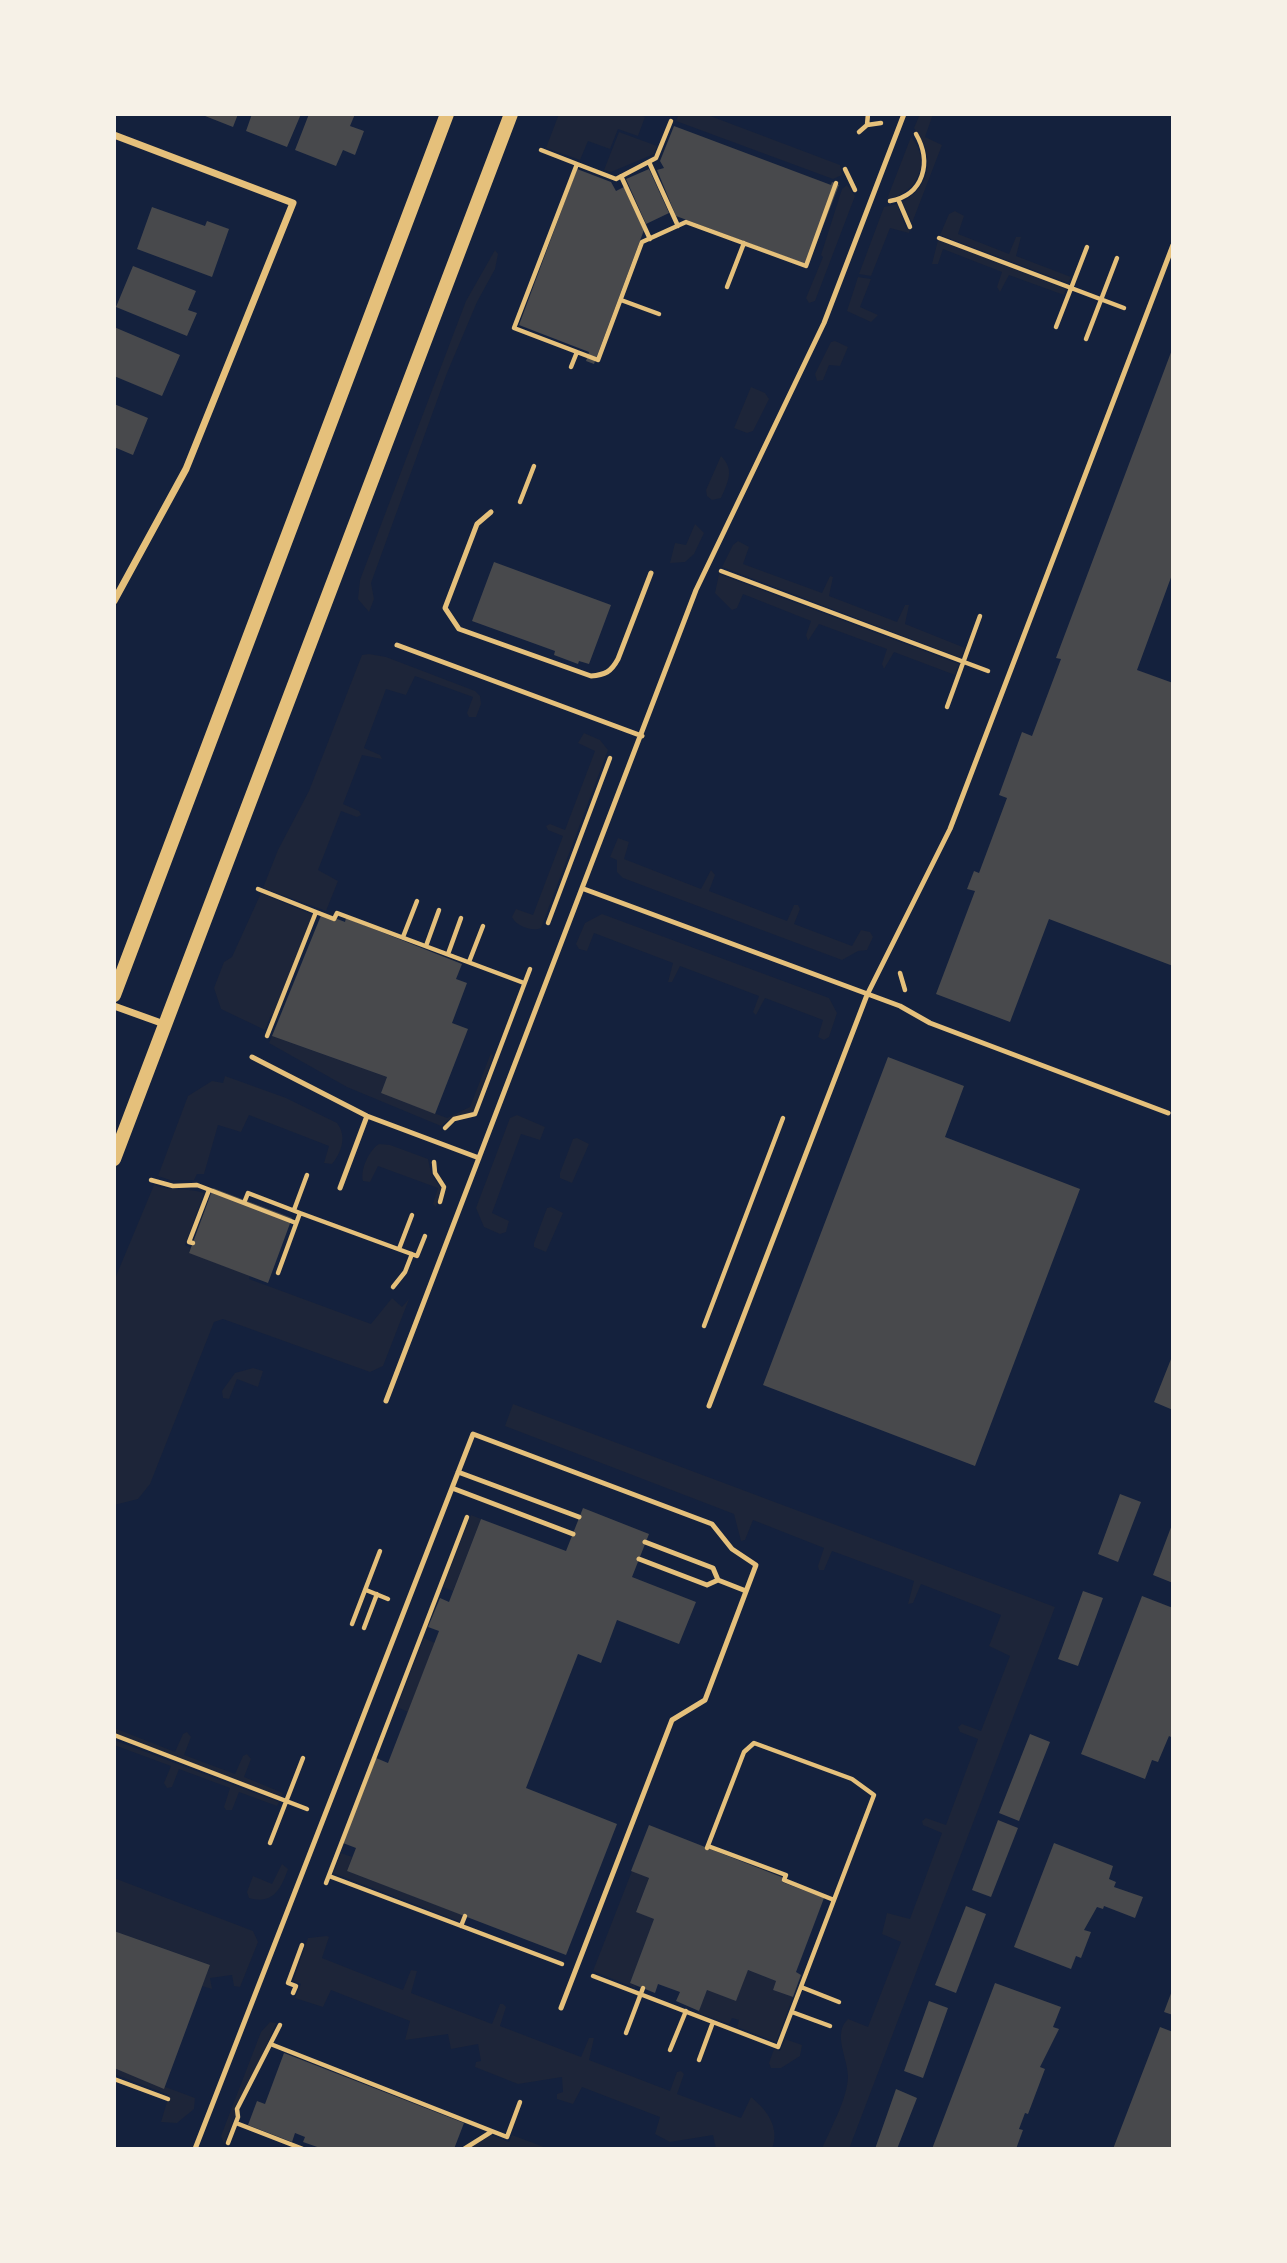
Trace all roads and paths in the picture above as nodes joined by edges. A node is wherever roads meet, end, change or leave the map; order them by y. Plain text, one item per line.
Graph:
1 (447, 114) edge
2 (511, 114) edge
3 (868, 114) edge
4 (904, 114) edge
5 (671, 121) dead end
6 (881, 123) dead end
7 (867, 125) junction
8 (859, 132) dead end
9 (916, 134) dead end
10 (114, 135) edge
11 (541, 150) dead end
12 (649, 162) junction
13 (577, 164) junction
14 (845, 169) dead end
15 (621, 176) junction
16 (836, 183) dead end
17 (855, 190) dead end
18 (898, 199) junction
19 (890, 201) dead end
20 (678, 226) junction
21 (910, 226) dead end
22 (939, 237) dead end
23 (650, 239) junction
24 (744, 243) junction
25 (1173, 245) edge
26 (1087, 247) dead end
27 (1116, 258) dead end
28 (727, 287) dead end
29 (1071, 288) junction
30 (1101, 299) junction
31 (621, 300) junction
32 (1124, 308) dead end
33 (659, 314) dead end
34 (1056, 327) dead end
35 (1086, 339) dead end
36 (577, 352) junction
37 (571, 367) dead end
38 (534, 466) dead end
39 (520, 502) dead end
40 (491, 512) dead end
41 (707, 566) junction
42 (651, 573) dead end
43 (114, 601) edge
44 (980, 616) dead end
45 (397, 645) dead end
46 (964, 662) junction
47 (988, 671) dead end
48 (947, 707) dead end
49 (642, 736) junction
50 (610, 758) dead end
51 (258, 889) dead end
52 (584, 889) junction
53 (417, 901) dead end
54 (439, 909) dead end
55 (316, 912) junction
56 (461, 918) dead end
57 (548, 923) dead end
58 (483, 926) dead end
59 (403, 937) junction
60 (426, 946) junction
61 (448, 954) junction
62 (469, 962) junction
63 (530, 969) dead end
64 (900, 973) dead end
65 (524, 983) junction
66 (905, 990) dead end
67 (114, 995) edge
68 (867, 995) junction
69 (114, 1006) edge
70 (164, 1024) junction
71 (267, 1036) dead end
72 (252, 1057) dead end
73 (1167, 1113) dead end
74 (367, 1116) junction
75 (783, 1118) dead end
76 (445, 1128) dead end
77 (114, 1158) edge
78 (480, 1158) junction
79 (434, 1162) dead end
80 (307, 1175) dead end
81 (151, 1180) dead end
82 (340, 1188) dead end
83 (209, 1190) junction
84 (440, 1202) dead end
85 (244, 1203) junction
86 (294, 1210) junction
87 (300, 1213) junction
88 (412, 1215) dead end
89 (296, 1223) junction
90 (425, 1236) dead end
91 (192, 1243) dead end
92 (399, 1249) junction
93 (412, 1254) junction
94 (278, 1273) dead end
95 (393, 1287) dead end
96 (704, 1326) dead end
97 (386, 1401) dead end
98 (709, 1406) dead end
99 (458, 1472) junction
100 (452, 1488) junction
101 (467, 1517) dead end
102 (579, 1517) dead end
103 (573, 1534) dead end
104 (645, 1542) dead end
105 (380, 1551) dead end
106 (639, 1559) dead end
107 (718, 1580) junction
108 (366, 1590) junction
109 (746, 1591) junction
110 (377, 1594) junction
111 (388, 1598) dead end
112 (352, 1624) dead end
113 (364, 1628) dead end
114 (114, 1735) edge
115 (303, 1758) dead end
116 (286, 1800) junction
117 (307, 1809) dead end
118 (270, 1843) dead end
119 (329, 1876) junction
120 (326, 1883) dead end
121 (834, 1900) junction
122 (465, 1916) dead end
123 (461, 1926) junction
124 (302, 1945) dead end
125 (562, 1964) dead end
126 (593, 1976) dead end
127 (801, 1987) junction
128 (642, 1991) junction
129 (293, 1993) dead end
130 (839, 2002) dead end
131 (561, 2008) dead end
132 (686, 2011) junction
133 (792, 2011) junction
134 (713, 2022) junction
135 (280, 2025) dead end
136 (830, 2026) dead end
137 (626, 2033) dead end
138 (273, 2045) junction
139 (670, 2049) dead end
140 (699, 2060) dead end
141 (114, 2079) edge
142 (168, 2099) dead end
143 (520, 2102) dead end
144 (236, 2123) junction
145 (492, 2131) junction
146 (228, 2143) dead end
147 (195, 2149) edge
148 (303, 2149) edge
149 (464, 2149) edge

1 - 67 main road
2 - 70 main road
3 - 7 path
4 - 41 lane
5 - 12 path
6 - 7 path
7 - 8 path
9 - 18 path
10 - 43 street
11 - 13 path
12 - 15 path
12 - 20 path
13 - 15 path
13 - 36 path
14 - 17 path
15 - 23 path
16 - 24 path
18 - 19 path
18 - 21 path
20 - 23 path
20 - 24 path
22 - 29 path
23 - 31 path
24 - 28 path
25 - 68 lane
26 - 29 path
27 - 30 path
29 - 30 path
29 - 34 path
30 - 32 path
30 - 35 path
31 - 33 path
31 - 36 path
36 - 37 path
38 - 39 path
40 - 42 lane
41 - 46 path
41 - 49 lane
44 - 46 path
45 - 49 lane
46 - 47 path
46 - 48 path
49 - 52 lane
50 - 57 path
51 - 55 path
52 - 68 lane
52 - 78 lane
53 - 59 path
54 - 60 path
55 - 59 path
55 - 71 path
56 - 61 path
58 - 62 path
59 - 60 path
60 - 61 path
61 - 62 path
62 - 65 path
63 - 65 path
64 - 66 path
65 - 76 path
68 - 73 lane
68 - 98 lane
69 - 70 street
70 - 77 main road
72 - 74 lane
74 - 78 lane
74 - 82 lane
75 - 96 path
78 - 97 lane
79 - 84 path
80 - 86 path
81 - 83 path
83 - 85 path
83 - 91 path
85 - 86 path
85 - 89 path
86 - 87 path
87 - 89 path
87 - 92 path
88 - 92 path
89 - 94 path
90 - 93 path
92 - 93 path
93 - 95 path
99 - 100 lane
99 - 102 lane
99 - 109 lane
100 - 103 lane
100 - 147 lane
101 - 119 path
104 - 107 lane
105 - 108 path
106 - 107 lane
107 - 109 lane
108 - 110 path
108 - 112 path
109 - 131 lane
110 - 111 path
110 - 113 path
114 - 116 path
115 - 116 path
116 - 117 path
116 - 118 path
119 - 120 path
119 - 123 path
121 - 121 path
121 - 127 path
122 - 123 path
123 - 125 path
124 - 129 path
126 - 128 path
127 - 130 path
127 - 133 path
128 - 132 path
128 - 137 path
132 - 134 path
132 - 139 path
133 - 134 path
133 - 136 path
134 - 140 path
135 - 138 path
138 - 144 path
138 - 145 path
141 - 142 path
143 - 145 path
144 - 146 path
144 - 148 path
145 - 149 path

